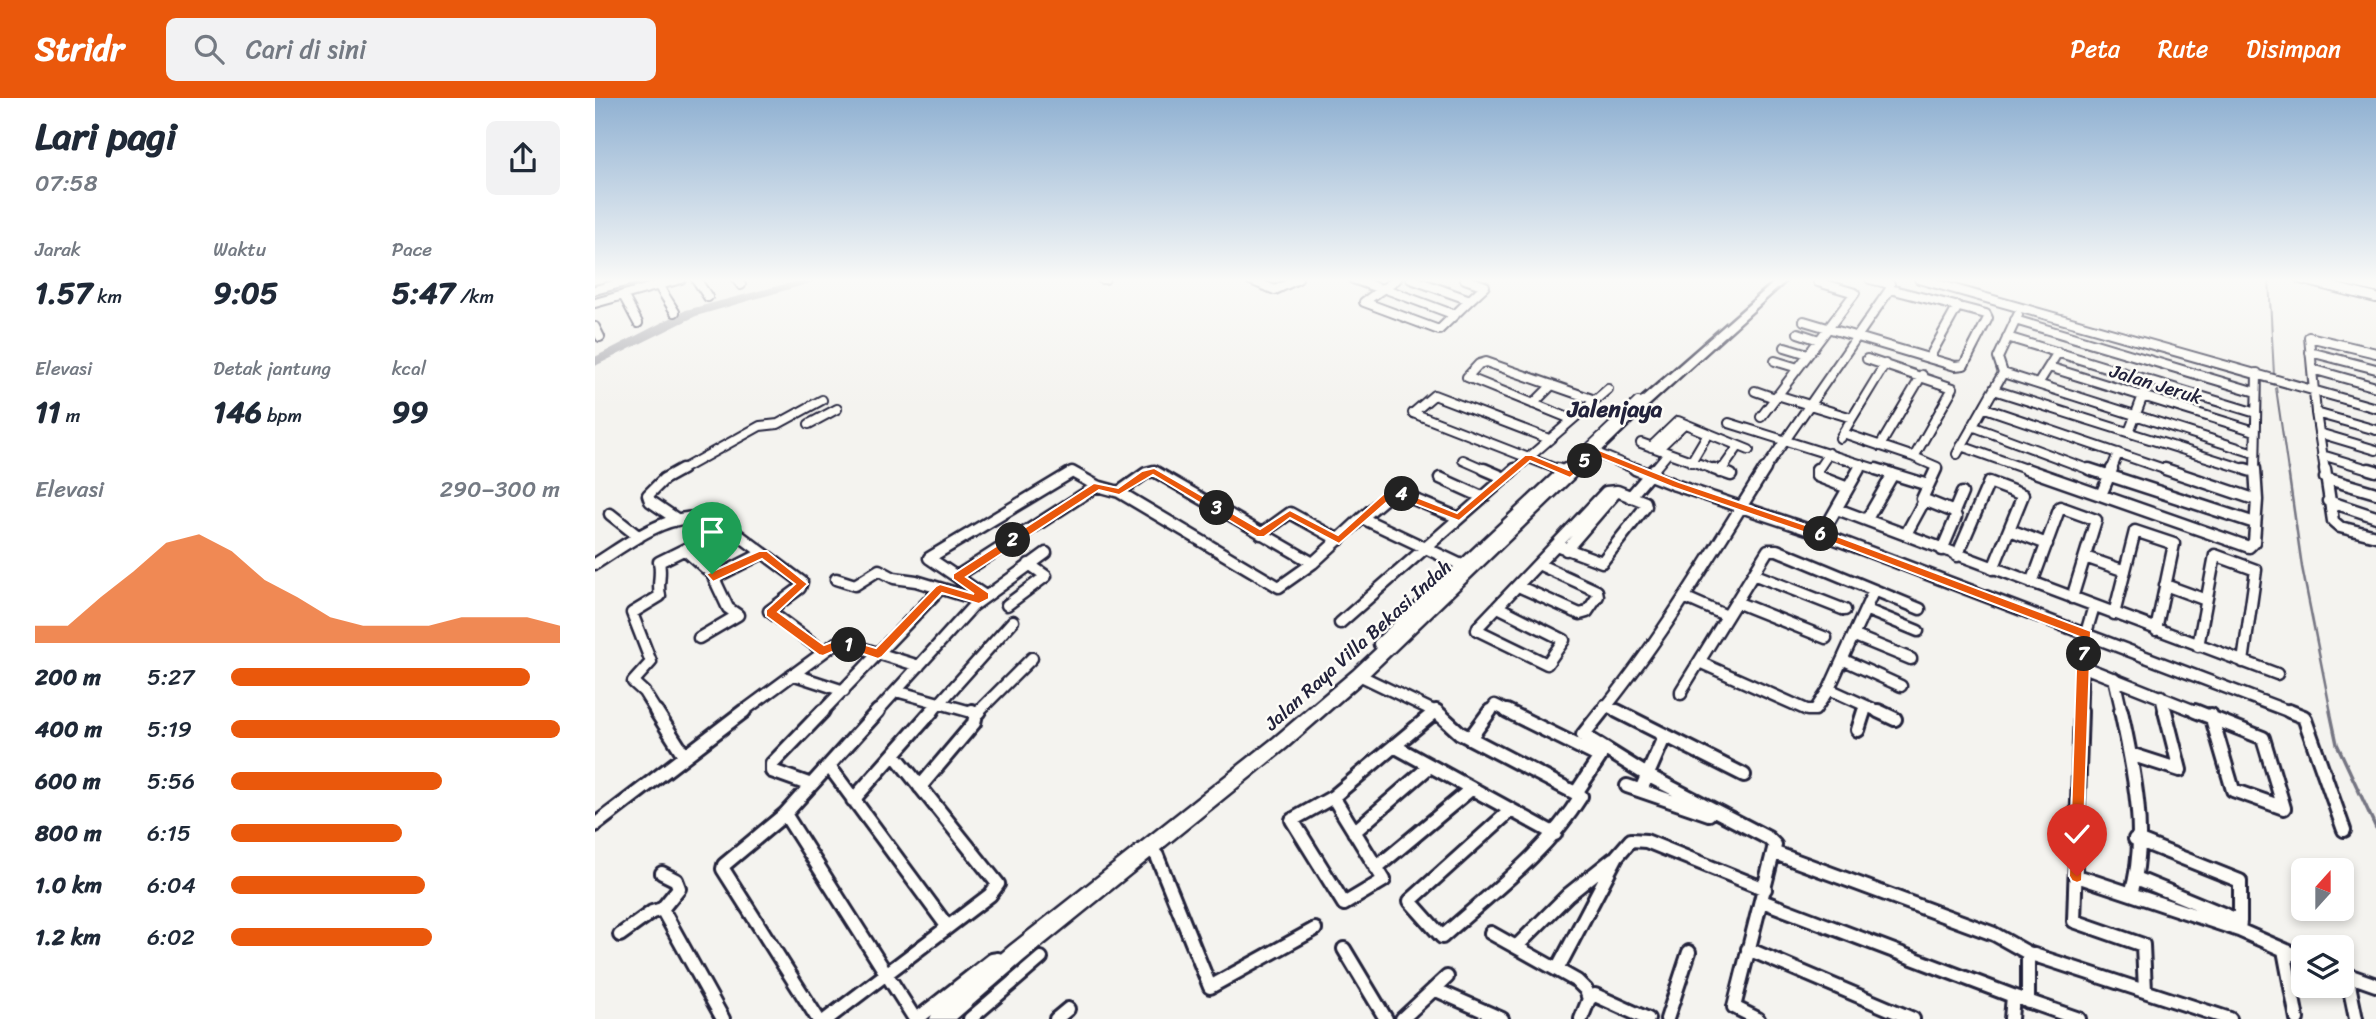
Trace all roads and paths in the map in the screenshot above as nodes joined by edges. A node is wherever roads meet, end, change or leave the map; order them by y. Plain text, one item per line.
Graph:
1 (1418, 322) edge
2 (1448, 322) edge
3 (1736, 322) edge
4 (1807, 322) edge
5 (1833, 322) edge
6 (1867, 322) edge
7 (1949, 322) edge
8 (1986, 322) edge
9 (2014, 322) edge
10 (2022, 322) edge
11 (2073, 322) edge
12 (595, 327) edge
13 (1828, 329) junction
14 (1798, 333) dead end
15 (600, 337) dead end
16 (1856, 337) junction
17 (2007, 337) junction
18 (1819, 340) junction
19 (1784, 347) dead end
20 (2058, 352) junction
21 (2310, 352) junction
22 (2376, 353) edge
23 (1808, 354) junction
24 (2131, 355) junction
25 (1929, 358) junction
26 (1867, 359) dead end
27 (1775, 361) dead end
28 (1885, 365) junction
29 (2049, 367) junction
30 (1798, 368) junction
31 (2312, 369) junction
32 (2376, 369) edge
33 (2003, 373) junction
34 (2124, 373) junction
35 (2257, 373) junction
36 (1921, 375) junction
37 (2149, 380) junction
38 (2038, 384) junction
39 (1552, 385) junction
40 (2376, 387) edge
41 (1608, 388) dead end
42 (1994, 390) junction
43 (1755, 391) dead end
44 (2315, 391) junction
45 (2256, 392) junction
46 (1776, 396) junction
47 (2143, 396) junction
48 (823, 400) dead end
49 (1592, 400) junction
50 (1638, 402) dead end
51 (1533, 404) junction
52 (1808, 406) junction
53 (1985, 408) junction
54 (2376, 408) edge
55 (837, 409) dead end
56 (2256, 413) junction
57 (2316, 413) junction
58 (795, 415) junction
59 (2136, 415) junction
60 (1761, 417) dead end
61 (1852, 418) junction
62 (1571, 419) junction
63 (1729, 423) dead end
64 (1972, 426) junction
65 (2255, 430) junction
66 (2376, 430) edge
67 (2129, 432) junction
68 (2319, 433) junction
69 (1707, 435) junction
70 (1549, 439) junction
71 (1783, 441) junction
72 (1641, 443) dead end
73 (1880, 446) junction
74 (1738, 447) junction
75 (1654, 448) junction
76 (1749, 450) dead end
77 (2376, 450) edge
78 (1594, 452) junction
79 (1668, 453) junction
80 (1829, 453) junction
81 (2118, 453) junction
82 (2254, 453) junction
83 (2322, 454) junction
84 (1529, 457) junction
85 (1914, 457) junction
86 (1463, 460) dead end
87 (1691, 461) junction
88 (1862, 464) junction
89 (2376, 471) edge
90 (1720, 472) junction
91 (2255, 472) junction
92 (1567, 473) junction
93 (1647, 474) junction
94 (1893, 474) junction
95 (1731, 475) dead end
96 (2108, 475) junction
97 (1440, 478) dead end
98 (1505, 478) junction
99 (2325, 478) junction
100 (1928, 485) junction
101 (1097, 486) junction
102 (1848, 488) junction
103 (1616, 491) junction
104 (1119, 492) junction
105 (1962, 493) dead end
106 (2376, 494) edge
107 (2101, 495) junction
108 (1630, 496) junction
109 (1482, 497) junction
110 (2257, 500) junction
111 (1924, 501) junction
112 (2328, 501) junction
113 (1743, 506) junction
114 (1837, 509) junction
115 (1954, 512) junction
116 (610, 514) dead end
117 (1459, 517) junction
118 (2376, 517) edge
119 (675, 518) junction
120 (1362, 518) junction
121 (1867, 519) junction
122 (2255, 523) junction
123 (728, 528) junction
124 (2010, 530) junction
125 (1261, 534) junction
126 (1822, 534) junction
127 (1906, 534) junction
128 (2376, 536) edge
129 (639, 537) junction
130 (1339, 540) junction
131 (2047, 544) junction
132 (1556, 545) junction
133 (1424, 547) junction
134 (685, 550) junction
135 (1566, 550) junction
136 (1942, 550) junction
137 (1046, 553) dead end
138 (763, 554) junction
139 (1957, 556) junction
140 (2085, 557) junction
141 (597, 559) edge
142 (1313, 563) junction
143 (1030, 564) junction
144 (1538, 564) junction
145 (1467, 567) junction
146 (1993, 569) junction
147 (2125, 571) junction
148 (1753, 574) junction
149 (957, 576) junction
150 (713, 578) junction
151 (836, 579) dead end
152 (2032, 583) junction
153 (2165, 585) junction
154 (1518, 586) junction
155 (940, 589) junction
156 (1874, 590) junction
157 (1685, 597) junction
158 (982, 598) junction
159 (2072, 598) junction
160 (2206, 600) junction
161 (1736, 602) junction
162 (1007, 605) dead end
163 (2094, 606) junction
164 (1498, 607) junction
165 (1920, 609) dead end
166 (1846, 610) dead end
167 (1867, 610) junction
168 (2114, 614) junction
169 (1727, 616) junction
170 (1013, 621) dead end
171 (1340, 623) dead end
172 (2156, 630) junction
173 (1918, 631) dead end
174 (2087, 634) junction
175 (1855, 636) junction
176 (699, 638) dead end
177 (1826, 638) dead end
178 (1379, 643) dead end
179 (2197, 646) junction
180 (823, 651) junction
181 (878, 654) junction
182 (1032, 658) dead end
183 (1912, 659) dead end
184 (1844, 660) junction
185 (1699, 662) junction
186 (2243, 663) junction
187 (919, 666) junction
188 (2084, 667) junction
189 (792, 674) junction
190 (2277, 674) dead end
191 (1359, 675) junction
192 (2114, 678) junction
193 (1901, 686) dead end
194 (1829, 689) junction
195 (844, 691) junction
196 (896, 691) junction
197 (1681, 694) dead end
198 (2161, 696) junction
199 (939, 702) junction
200 (1605, 705) junction
201 (1866, 706) junction
202 (1436, 711) junction
203 (976, 714) junction
204 (2210, 715) junction
205 (1895, 719) dead end
206 (1858, 730) dead end
207 (1665, 735) junction
208 (1470, 738) junction
209 (1396, 747) junction
210 (894, 754) junction
211 (2130, 754) junction
212 (684, 755) junction
213 (829, 766) junction
214 (1430, 766) junction
215 (1647, 775) junction
216 (1744, 775) dead end
217 (811, 785) junction
218 (1627, 786) dead end
219 (921, 787) junction
220 (1471, 789) junction
221 (1641, 790) junction
222 (1576, 793) junction
223 (1333, 797) junction
224 (853, 800) junction
225 (1510, 811) junction
226 (785, 814) junction
227 (1736, 823) junction
228 (595, 825) edge
229 (2344, 830) dead end
230 (1354, 832) junction
231 (1555, 834) junction
232 (2135, 839) junction
233 (1150, 848) junction
234 (1775, 853) junction
235 (1617, 856) junction
236 (1376, 868) junction
237 (662, 873) dead end
238 (2077, 876) junction
239 (2136, 878) junction
240 (2131, 894) junction
241 (1763, 895) junction
242 (662, 909) junction
243 (947, 926) junction
244 (2240, 926) junction
245 (1315, 929) dead end
246 (1491, 933) dead end
247 (620, 935) dead end
248 (1517, 946) junction
249 (1344, 949) dead end
250 (1748, 949) junction
251 (2284, 950) junction
252 (1689, 952) dead end
253 (2028, 953) junction
254 (2291, 953) edge
255 (1011, 958) junction
256 (1041, 958) dead end
257 (1558, 968) junction
258 (1024, 974) junction
259 (886, 975) junction
260 (1447, 977) dead end
261 (2354, 977) edge
262 (2376, 985) edge
263 (1434, 989) junction
264 (2145, 991) junction
265 (2013, 996) junction
266 (2350, 998) edge
267 (1589, 999) junction
268 (2028, 1002) junction
269 (1068, 1009) dead end
270 (723, 1019) edge
271 (818, 1019) edge
272 (827, 1019) edge
273 (916, 1019) edge
274 (940, 1019) edge
275 (970, 1019) edge
276 (1056, 1019) edge
277 (1385, 1019) edge
278 (1402, 1019) edge
279 (1501, 1019) edge
280 (1581, 1019) edge
281 (1648, 1019) edge
282 (1667, 1019) edge
283 (1758, 1019) edge
284 (1913, 1019) edge
285 (2011, 1019) edge
286 (2079, 1019) edge
287 (2230, 1019) edge
288 (2297, 1019) edge
289 (2356, 1019) edge

1 - 2 street
3 - 78 main road, Jalan Raya Villa Bekasi Indah
4 - 13 street
5 - 13 street
6 - 16 street
7 - 25 street
8 - 25 street
9 - 17 street
10 - 24 street
11 - 35 street
12 - 15 street
13 - 16 street
13 - 18 street
14 - 18 street
16 - 25 street
16 - 52 street
17 - 20 street
17 - 33 street
18 - 23 street
19 - 23 street
20 - 29 street
20 - 34 street
21 - 22 street
21 - 31 street
21 - 32 street
23 - 30 street
24 - 34 street
24 - 45 street
26 - 28 street
27 - 30 street
28 - 36 street
28 - 61 street
29 - 38 street
29 - 47 street, Jalan Jeruk
30 - 46 street
31 - 40 street
31 - 44 street
33 - 38 street
33 - 42 street
34 - 37 street
35 - 44 street
35 - 45 street
36 - 73 street
36 - 85 street
37 - 47 street
37 - 56 street
38 - 59 street
39 - 49 street
39 - 51 street
39 - 51 street
41 - 49 street
42 - 53 street
42 - 67 street
43 - 46 street
44 - 54 street
44 - 57 street
45 - 56 street
46 - 52 street
46 - 60 street
47 - 59 street
47 - 65 street, Jalan Jeruk
48 - 58 street
49 - 62 street
50 - 92 street
51 - 62 street
52 - 61 street
52 - 71 street
53 - 64 street
53 - 81 street
55 - 58 street
56 - 65 street
57 - 66 street
57 - 68 street
58 - 119 street
59 - 67 street
59 - 82 street
61 - 73 street
62 - 70 street
63 - 71 street
64 - 96 street
64 - 107 street
65 - 82 street
67 - 91 street
68 - 77 street
68 - 83 street
69 - 74 street
69 - 75 street
69 - 87 street
70 - 84 street
70 - 84 street
71 - 80 street
71 - 113 street
72 - 75 street
73 - 85 street
74 - 76 street
74 - 90 street
75 - 79 street
78 - 92 main road, Jalan Raya Villa Bekasi Indah
78 - 93 street
79 - 87 street
79 - 93 street
80 - 88 street
80 - 102 street
81 - 96 street
81 - 110 street
82 - 91 street
83 - 89 street
83 - 99 street
84 - 92 street
84 - 98 street
85 - 100 street
86 - 98 street
87 - 90 street
88 - 94 street
88 - 102 street
90 - 95 street
91 - 110 street
92 - 145 main road, Jalan Raya Villa Bekasi Indah
93 - 108 street
93 - 113 street
94 - 100 street
94 - 121 street
96 - 107 street
96 - 122 street
97 - 109 street
98 - 109 street
99 - 106 street
99 - 112 street
100 - 111 street
101 - 104 street
101 - 149 street
101 - 149 street
102 - 114 street
103 - 108 street
103 - 132 street
103 - 135 street
104 - 125 street
104 - 142 street
105 - 115 street
107 - 122 street
108 - 135 street
109 - 117 street
110 - 122 street
111 - 115 street
111 - 127 street
112 - 118 street
112 - 128 street
113 - 126 street
113 - 157 street
114 - 121 street
114 - 126 street
115 - 136 street
116 - 129 street
117 - 120 street
117 - 133 street
119 - 123 street
119 - 129 street
120 - 130 street
120 - 133 street
121 - 127 street
123 - 134 street
123 - 138 street
124 - 131 street
124 - 139 street
124 - 146 street
125 - 130 street
125 - 142 street
126 - 174 street
127 - 136 street
129 - 141 street
130 - 142 street
131 - 140 street
131 - 152 street
132 - 135 street
132 - 144 street
133 - 145 street
133 - 171 street
134 - 150 street
134 - 212 street
136 - 139 street
137 - 143 street
138 - 150 street
138 - 180 street
139 - 146 street
140 - 147 street
140 - 159 street
143 - 158 street
143 - 162 street
144 - 154 street
144 - 154 street
145 - 178 street
145 - 191 main road, Jalan Raya Villa Bekasi Indah
146 - 152 street
147 - 153 street
147 - 168 street
148 - 156 street
148 - 161 street
148 - 166 street
149 - 158 street
150 - 176 street
151 - 155 street
152 - 159 street
153 - 160 street
153 - 172 street
154 - 164 street
155 - 158 street
155 - 181 street
156 - 165 street
156 - 167 street
157 - 169 street
157 - 200 street
158 - 187 street
159 - 163 street
160 - 179 street
160 - 186 street
161 - 169 street
161 - 177 street
163 - 168 street
163 - 174 street
164 - 164 street
167 - 173 street
167 - 175 street
168 - 172 street
169 - 185 street
170 - 199 street
172 - 179 street
174 - 188 street
174 - 229 street
175 - 183 street
175 - 184 street
179 - 186 street
180 - 181 street
180 - 189 street
181 - 187 street
181 - 195 street
182 - 203 street
184 - 193 street
184 - 194 street
185 - 194 street
185 - 197 street
186 - 190 street
187 - 196 street
188 - 192 street
188 - 238 street
189 - 195 street
189 - 212 street
191 - 202 street
191 - 233 main road, Jalan Raya Villa Bekasi Indah
192 - 198 street
192 - 211 street
194 - 201 street
195 - 217 street
196 - 199 street
196 - 213 street
198 - 204 street
198 - 211 street
199 - 203 street
199 - 210 street
200 - 207 street
200 - 215 street
201 - 205 street
201 - 206 street
202 - 208 street
202 - 209 street
203 - 219 street
204 - 204 street
207 - 215 street
207 - 216 street
208 - 222 street
208 - 222 street
209 - 214 street
209 - 223 street
210 - 219 street
210 - 224 street
211 - 232 street
212 - 228 street
213 - 217 street
213 - 224 street
214 - 220 street
214 - 230 street
215 - 221 street
215 - 227 street
217 - 226 street
218 - 221 street
219 - 243 street
220 - 225 street
220 - 236 street
221 - 227 street
222 - 231 street
223 - 230 street
223 - 236 street
224 - 243 street
225 - 231 street
225 - 231 street
226 - 259 street
226 - 271 street
227 - 234 street
230 - 236 street
232 - 239 street
232 - 244 street
233 - 245 street
233 - 255 main road, Jalan Raya Villa Bekasi Indah
234 - 241 street
234 - 253 street
235 - 241 street
235 - 248 street
235 - 257 street
237 - 242 street
238 - 240 street
238 - 264 street
239 - 240 street
239 - 244 street
240 - 244 street
241 - 250 street
241 - 265 street
242 - 247 street
242 - 270 street
243 - 259 street
244 - 251 street
246 - 248 street
248 - 257 street
249 - 277 street
250 - 283 street
250 - 284 street
251 - 254 street
251 - 288 street
252 - 282 street
253 - 264 street
253 - 268 street
255 - 258 street
255 - 273 street
255 - 274 main road, Jalan Raya Villa Bekasi Indah
256 - 258 street
257 - 267 street
258 - 275 street
259 - 272 street
259 - 273 street
260 - 263 street
261 - 262 street
263 - 278 street
263 - 279 street
264 - 287 street
265 - 268 street
265 - 285 street
266 - 289 street
267 - 280 street
267 - 281 street
268 - 286 street
269 - 276 street

